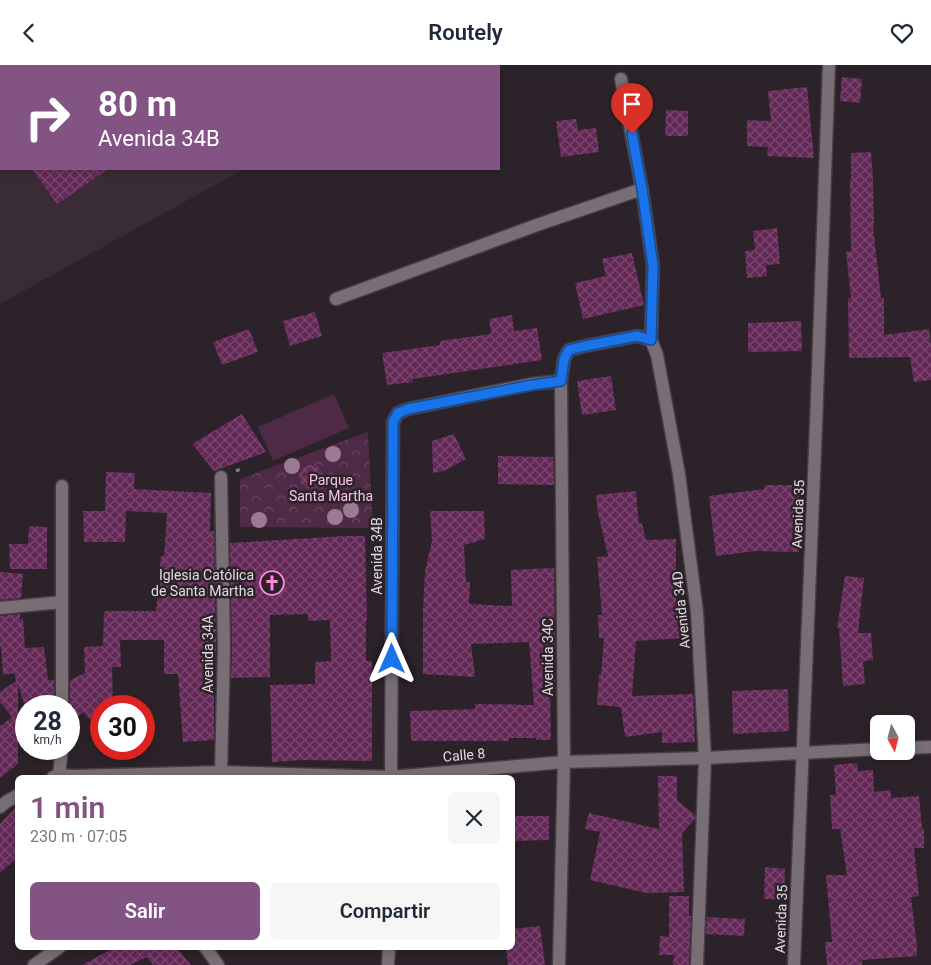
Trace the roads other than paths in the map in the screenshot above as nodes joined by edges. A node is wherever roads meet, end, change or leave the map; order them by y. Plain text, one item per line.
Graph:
1 (829, 65) edge
2 (621, 79) dead end
3 (642, 189) junction
4 (336, 299) dead end
5 (651, 340) junction
6 (561, 381) junction
7 (221, 477) dead end
8 (62, 486) dead end
9 (62, 602) junction
10 (0, 608) edge
11 (62, 695) edge
12 (931, 747) edge
13 (915, 748) edge
14 (870, 749) edge
15 (804, 753) junction
16 (705, 758) junction
17 (60, 760) edge
18 (564, 762) junction
19 (221, 772) junction
20 (56, 775) edge
21 (133, 775) edge
22 (323, 775) edge
23 (391, 775) edge
24 (414, 775) edge
25 (15, 797) edge
26 (0, 807) edge
27 (56, 950) edge
28 (207, 950) edge
29 (389, 950) edge
30 (34, 965) edge
31 (218, 965) edge
32 (388, 965) edge
33 (559, 965) edge
34 (697, 965) edge
35 (794, 965) edge

1 - 15 street, Avenida 35
2 - 3 street, Avenida 34D
3 - 4 street
3 - 5 street, Avenida 34D
5 - 6 street, Avenida 34C
5 - 16 street, Avenida 34D
6 - 18 street, Avenida 34C
6 - 23 street, Avenida 34B
7 - 19 street, Avenida 34A
8 - 9 street
9 - 10 street
9 - 11 street
12 - 13 street
14 - 15 street, Calle 8
15 - 16 street, Calle 8
15 - 35 street, Avenida 35
16 - 18 street, Calle 8
16 - 34 street, Avenida 34D
17 - 20 street
18 - 24 street, Calle 8
18 - 33 street, Avenida 34C
19 - 21 street, Calle 8
19 - 22 street, Calle 8
25 - 26 street
27 - 30 street
28 - 31 street
29 - 32 street

